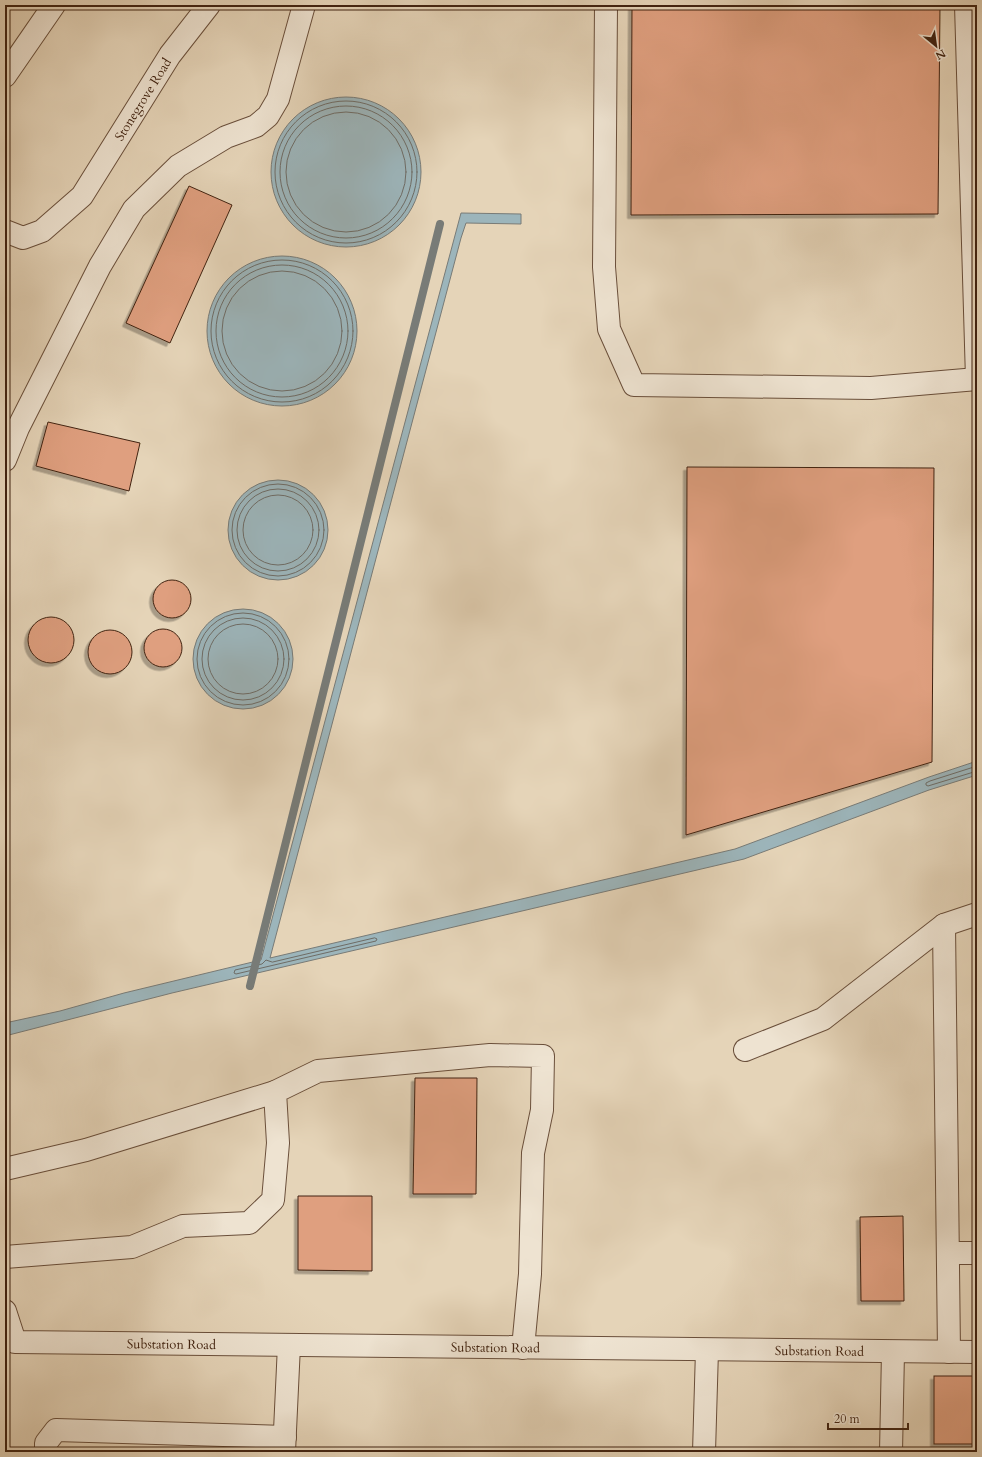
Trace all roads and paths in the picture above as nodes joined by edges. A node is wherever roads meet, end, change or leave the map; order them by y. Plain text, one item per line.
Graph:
1 (54, 5) edge
2 (209, 5) edge
3 (304, 5) edge
4 (606, 5) edge
5 (966, 5) edge
6 (5, 76) edge
7 (5, 231) edge
8 (977, 379) edge
9 (5, 460) edge
10 (977, 914) edge
11 (944, 925) junction
12 (745, 1050) dead end
13 (275, 1092) junction
14 (5, 1169) edge
15 (948, 1253) junction
16 (977, 1253) edge
17 (5, 1257) edge
18 (5, 1311) edge
19 (289, 1345) junction
20 (523, 1348) junction
21 (707, 1350) junction
22 (893, 1352) junction
23 (949, 1352) junction
24 (977, 1352) edge
25 (285, 1444) edge
26 (46, 1452) edge
27 (704, 1452) edge
28 (891, 1452) edge

1 - 6 street
2 - 7 street, Stonegrove Road
3 - 9 street
4 - 8 street
5 - 8 street
10 - 11 street
11 - 12 street
11 - 15 street
13 - 14 street
13 - 17 street
13 - 20 street
15 - 16 street
15 - 23 street
18 - 19 street, Substation Road
19 - 20 street, Substation Road
19 - 25 street
20 - 21 street, Substation Road
21 - 22 street, Substation Road
21 - 27 street
22 - 23 street, Substation Road
22 - 28 street
23 - 24 street, Substation Road
25 - 26 street

